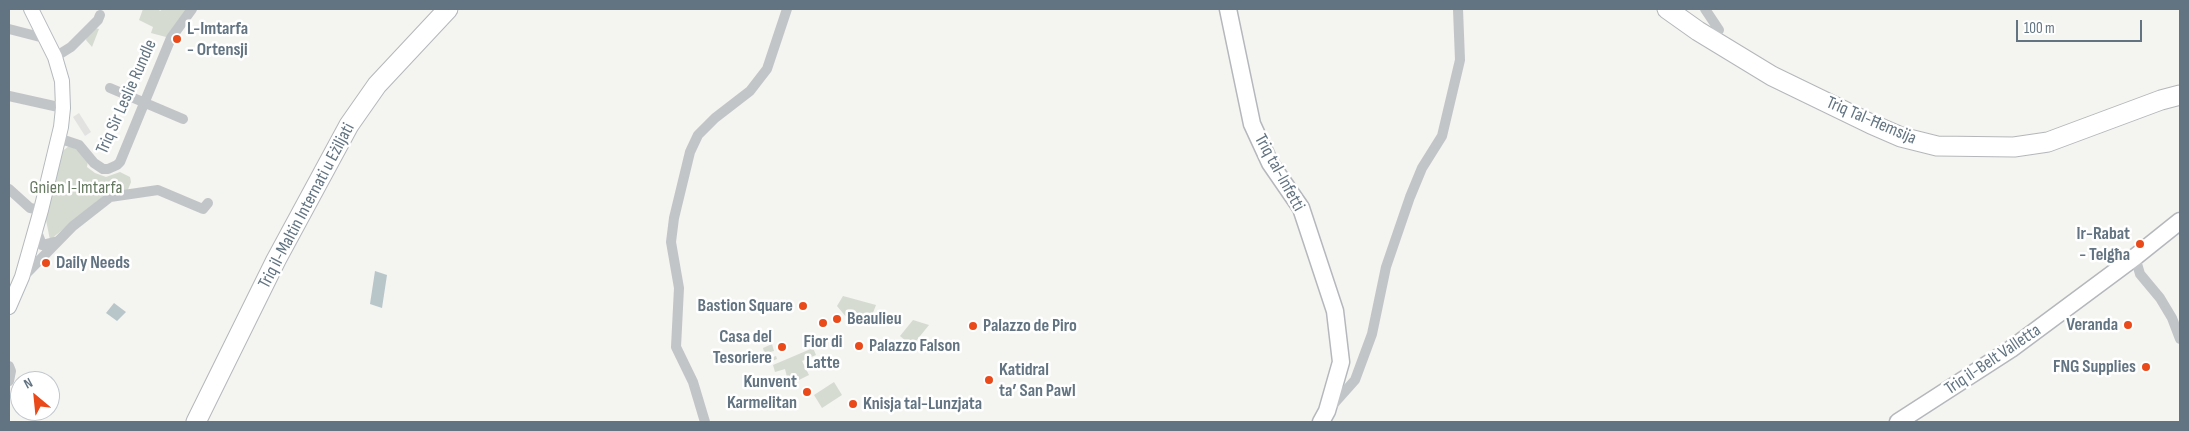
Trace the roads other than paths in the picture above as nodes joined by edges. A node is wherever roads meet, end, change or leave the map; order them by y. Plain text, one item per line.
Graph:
1 (31, 9) edge
2 (192, 9) edge
3 (437, 9) edge
4 (448, 9) edge
5 (787, 9) edge
6 (1228, 9) edge
7 (1458, 9) edge
8 (1668, 9) edge
9 (1687, 9) edge
10 (1705, 9) edge
11 (100, 14) dead end
12 (9, 29) edge
13 (1719, 30) junction
14 (44, 38) junction
15 (55, 57) junction
16 (2180, 86) edge
17 (110, 88) dead end
18 (2180, 95) edge
19 (9, 96) edge
20 (144, 102) junction
21 (64, 108) junction
22 (183, 119) dead end
23 (58, 138) junction
24 (9, 189) edge
25 (208, 203) dead end
26 (41, 210) junction
27 (2180, 221) edge
28 (36, 229) junction
29 (58, 241) junction
30 (30, 250) junction
31 (44, 255) junction
32 (2135, 258) junction
33 (22, 277) junction
34 (9, 307) edge
35 (2180, 339) edge
36 (9, 366) edge
37 (9, 381) edge
38 (1324, 417) edge
39 (186, 422) edge
40 (196, 422) edge
41 (705, 422) edge
42 (1898, 422) edge

1 - 14 street
2 - 20 street, Triq Sir Leslie Rundle
3 - 39 highway, Triq il-Maltin Internati u Eżiljati
4 - 40 highway, Triq il-Maltin Internati u Eżiljati
5 - 41 street
6 - 38 main road, Triq tal-Infetti
7 - 38 street
8 - 18 highway, Triq Tal-Ħemsija
9 - 13 highway, Triq Tal-Ħemsija
10 - 13 street
11 - 15 street
12 - 14 street
13 - 16 highway, Triq Tal-Ħemsija
14 - 15 street
15 - 21 street
17 - 20 street
19 - 21 street
20 - 22 street
20 - 23 street, Triq Sir Leslie Rundle
21 - 23 street
23 - 26 street
24 - 26 street
25 - 29 street
26 - 28 street
27 - 32 main road, Triq il-Belt Valletta
28 - 29 street
28 - 30 street
29 - 31 street
30 - 31 street
30 - 33 street
31 - 33 street
32 - 35 street
32 - 42 main road, Triq il-Belt Valletta
33 - 34 street
36 - 37 street

